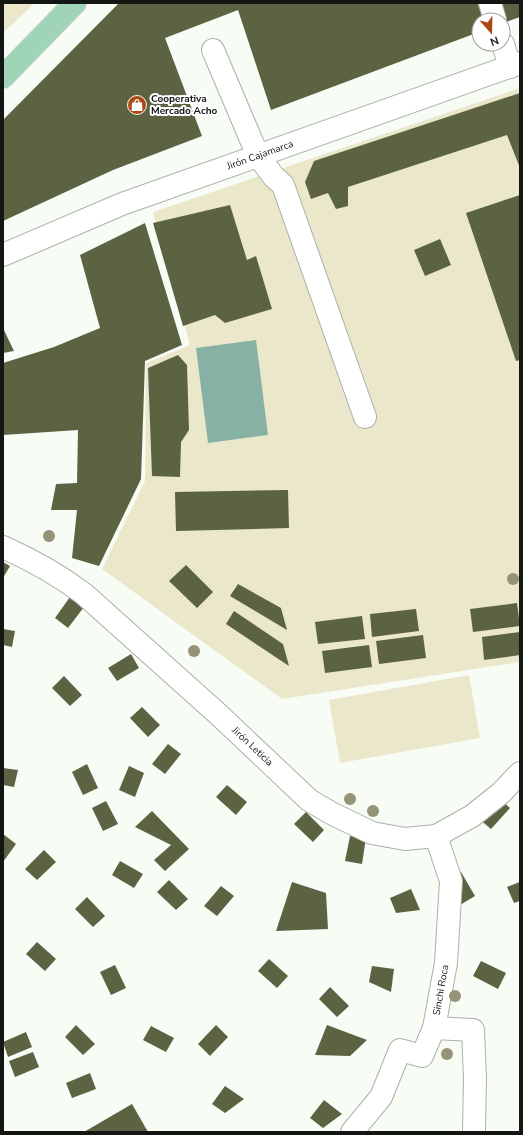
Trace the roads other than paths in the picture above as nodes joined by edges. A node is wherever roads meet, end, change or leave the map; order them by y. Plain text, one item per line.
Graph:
1 (75, 3) edge
2 (213, 50) dead end
3 (508, 52) edge
4 (515, 65) edge
5 (3, 76) edge
6 (258, 156) junction
7 (3, 255) edge
8 (365, 417) dead end
9 (3, 547) edge
10 (520, 773) edge
11 (436, 836) junction
12 (434, 1028) junction
13 (352, 1132) edge
14 (474, 1132) edge

1 - 5 main road
2 - 6 street
3 - 4 street
4 - 6 street, Jirón Cajamarca
6 - 7 street, Jirón Cajamarca
6 - 8 street
9 - 11 street, Jirón Leticia
10 - 11 street, Jirón Leticia
11 - 12 street, Sinchi Roca
12 - 13 street
12 - 14 street, Sinchi Roca

